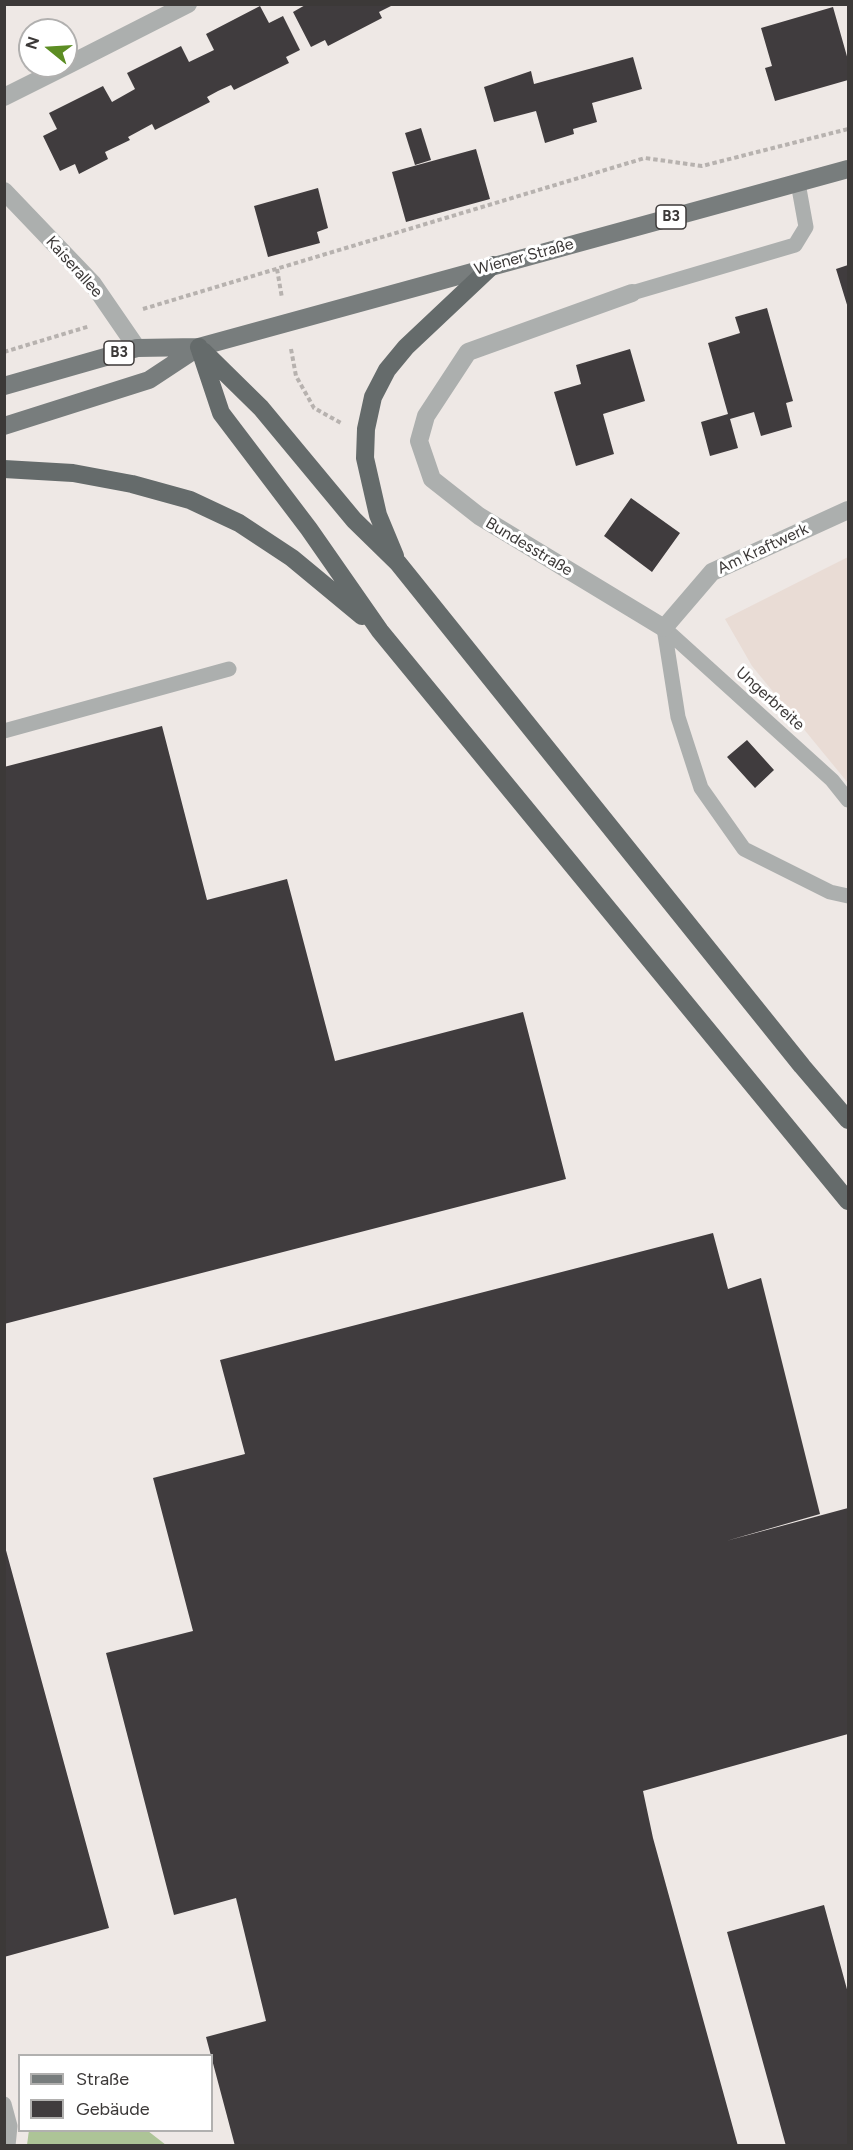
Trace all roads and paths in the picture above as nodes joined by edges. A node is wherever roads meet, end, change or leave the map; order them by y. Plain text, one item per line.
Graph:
1 (189, 4) edge
2 (78, 60) edge
3 (42, 78) edge
4 (4, 97) edge
5 (849, 129) edge
6 (849, 169) edge
7 (798, 183) junction
8 (4, 191) edge
9 (493, 265) junction
10 (277, 269) junction
11 (632, 292) joint
12 (117, 318) junction
13 (287, 323) junction
14 (200, 347) junction
15 (137, 348) junction
16 (4, 352) edge
17 (4, 386) edge
18 (4, 426) edge
19 (366, 429) junction
20 (4, 469) edge
21 (849, 510) edge
22 (398, 563) junction
23 (664, 628) junction
24 (380, 631) junction
25 (229, 669) dead end
26 (4, 731) edge
27 (849, 800) edge
28 (849, 896) edge
29 (849, 1120) edge
30 (849, 1201) edge
31 (4, 2104) edge
32 (8, 2145) edge

1 - 2 street
3 - 4 street
5 - 10 path
6 - 7 main road, Wiener Straße / B3
7 - 9 main road, Wiener Straße / B3
7 - 11 lane
8 - 12 street, Kaiserallee
9 - 13 main road, Wiener Straße / B3
9 - 19 highway
10 - 12 path
10 - 13 path
11 - 23 street, Bundesstraße
12 - 15 street, Kaiserallee
12 - 16 path
13 - 14 main road, Wiener Straße / B3
13 - 19 path
14 - 15 main road, Wiener Straße / B3
14 - 18 main road, Wiener Straße / B3
14 - 22 highway
14 - 24 highway
15 - 17 main road, Wiener Straße / B3
19 - 22 highway
20 - 24 highway
21 - 23 street, Am Kraftwerk
22 - 29 highway
23 - 27 lane, Ungerbreite
23 - 28 lane
24 - 30 highway
25 - 26 lane
31 - 32 lane

